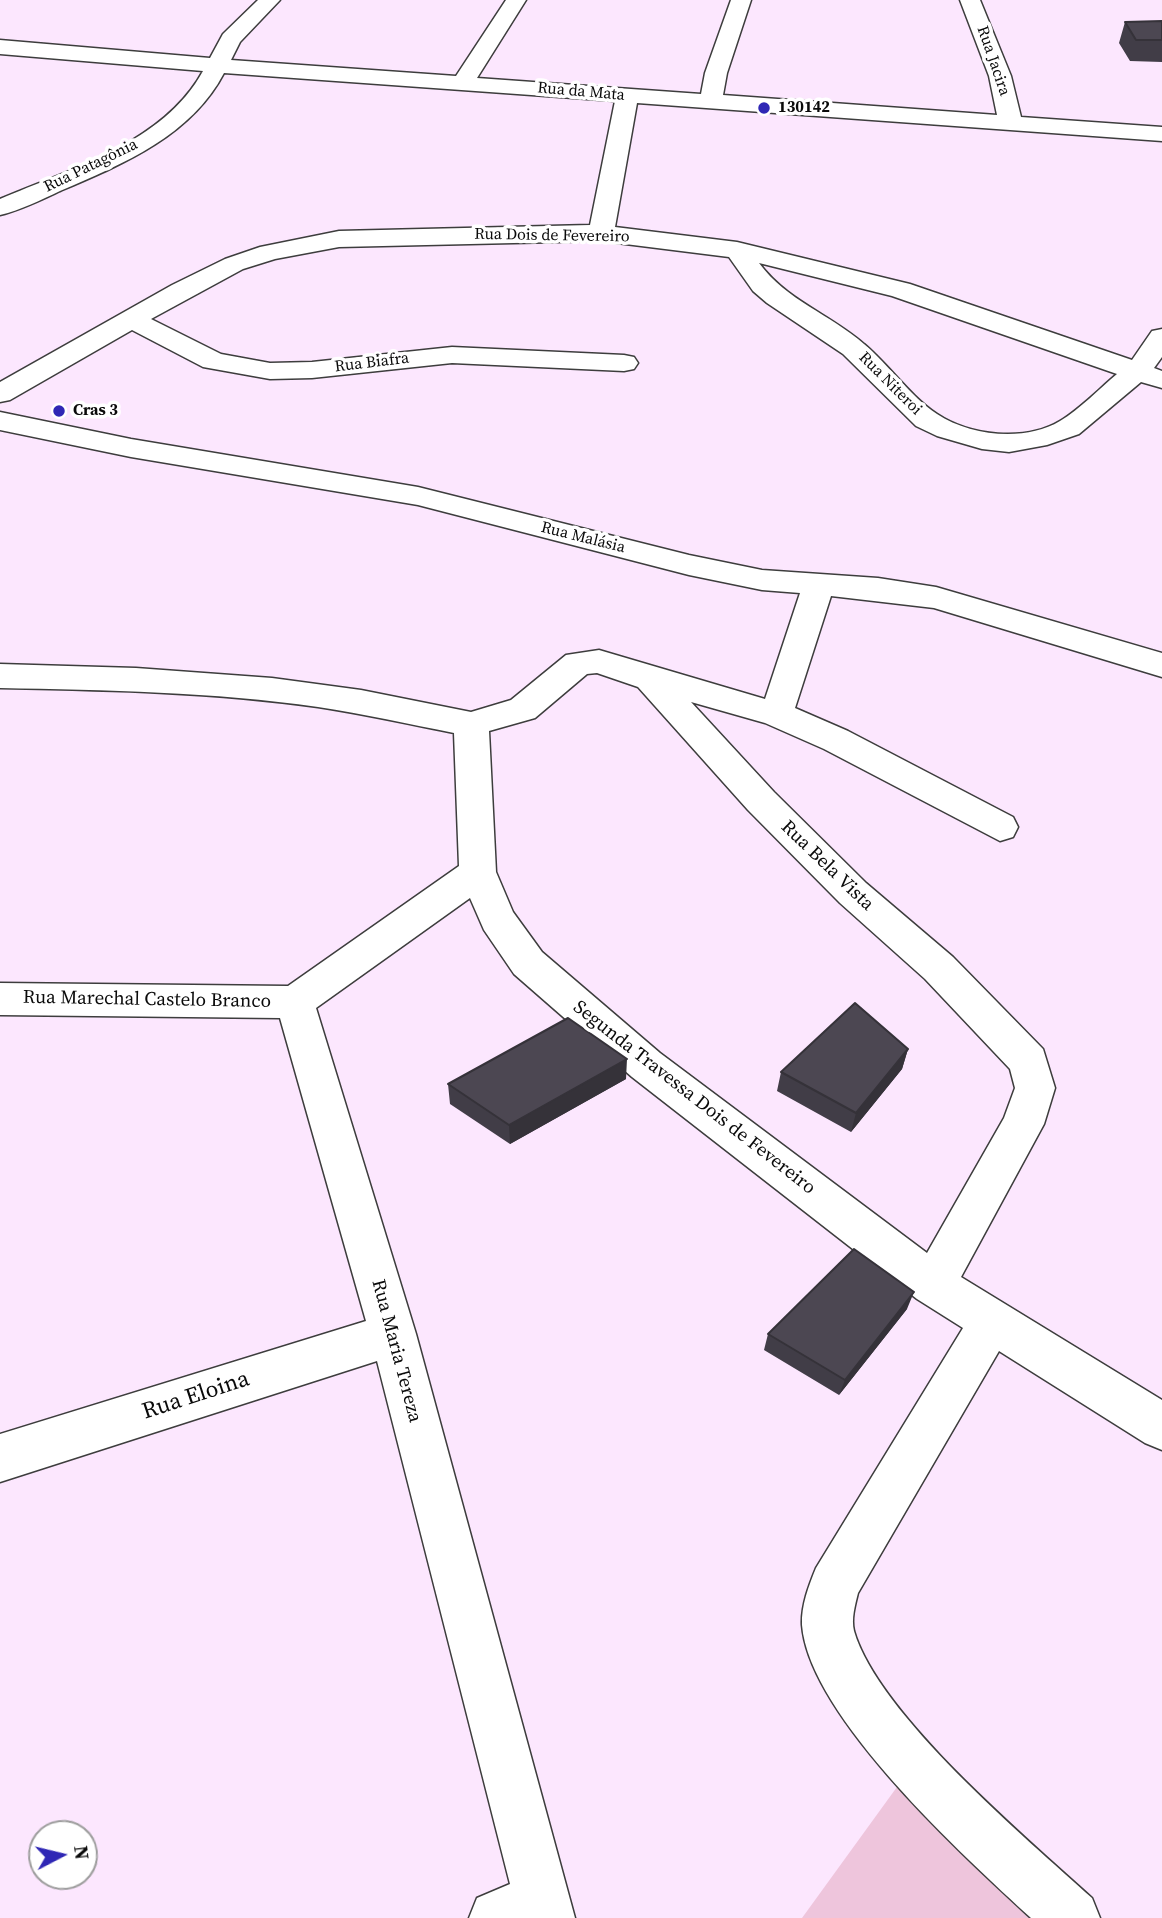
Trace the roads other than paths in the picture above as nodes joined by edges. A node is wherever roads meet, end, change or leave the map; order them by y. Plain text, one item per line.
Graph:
1 (270, 0) edge
2 (516, 0) edge
3 (741, 0) edge
4 (970, 0) edge
5 (0, 47) edge
6 (211, 76) junction
7 (463, 82) junction
8 (627, 96) junction
9 (711, 101) junction
10 (1011, 124) junction
11 (1162, 134) edge
12 (0, 208) edge
13 (601, 233) junction
14 (737, 250) junction
15 (131, 320) junction
16 (1162, 337) edge
17 (624, 363) dead end
18 (1150, 375) edge
19 (0, 394) edge
20 (0, 421) edge
21 (819, 584) junction
22 (1162, 665) edge
23 (0, 676) edge
24 (650, 679) junction
25 (776, 714) junction
26 (471, 724) junction
27 (1000, 827) dead end
28 (478, 872) junction
29 (0, 999) edge
30 (295, 1002) junction
31 (933, 1284) junction
32 (992, 1321) junction
33 (393, 1334) junction
34 (1162, 1427) edge
35 (0, 1458) edge
36 (528, 1912) edge
37 (1072, 1918) edge

1 - 6 street, Rua Patagônia
2 - 7 street
3 - 9 street
4 - 10 street, Rua Jacira
5 - 6 street, Rua da Mata
6 - 7 street, Rua da Mata
6 - 12 street, Rua Patagônia
7 - 8 street, Rua da Mata
8 - 9 street, Rua da Mata
8 - 13 street
9 - 10 street, Rua da Mata
10 - 11 street, Rua da Mata
13 - 14 street, Rua Dois de Fevereiro
13 - 15 street, Rua Dois de Fevereiro
14 - 18 street, Rua Dois de Fevereiro
14 - 18 street, Rua Niteroi
15 - 17 street, Rua Biafra
15 - 19 street, Rua Dois de Fevereiro
16 - 18 street, Rua Niteroi
20 - 21 street, Rua Malásia
21 - 22 street, Rua Malásia
21 - 25 street
23 - 26 street
24 - 25 street, Rua Bela Vista
24 - 26 street, Rua Bela Vista
24 - 31 street, Rua Bela Vista
25 - 27 street, Rua Bela Vista
26 - 28 street, Segunda Travessa Dois de Fevereiro
28 - 30 street
28 - 31 street, Segunda Travessa Dois de Fevereiro
29 - 30 street, Rua Marechal Castelo Branco
30 - 33 street, Rua Maria Tereza
31 - 32 street, Segunda Travessa Dois de Fevereiro
32 - 34 street, Segunda Travessa Dois de Fevereiro
32 - 37 street
33 - 35 street, Rua Eloina
33 - 36 street, Rua Maria Tereza

